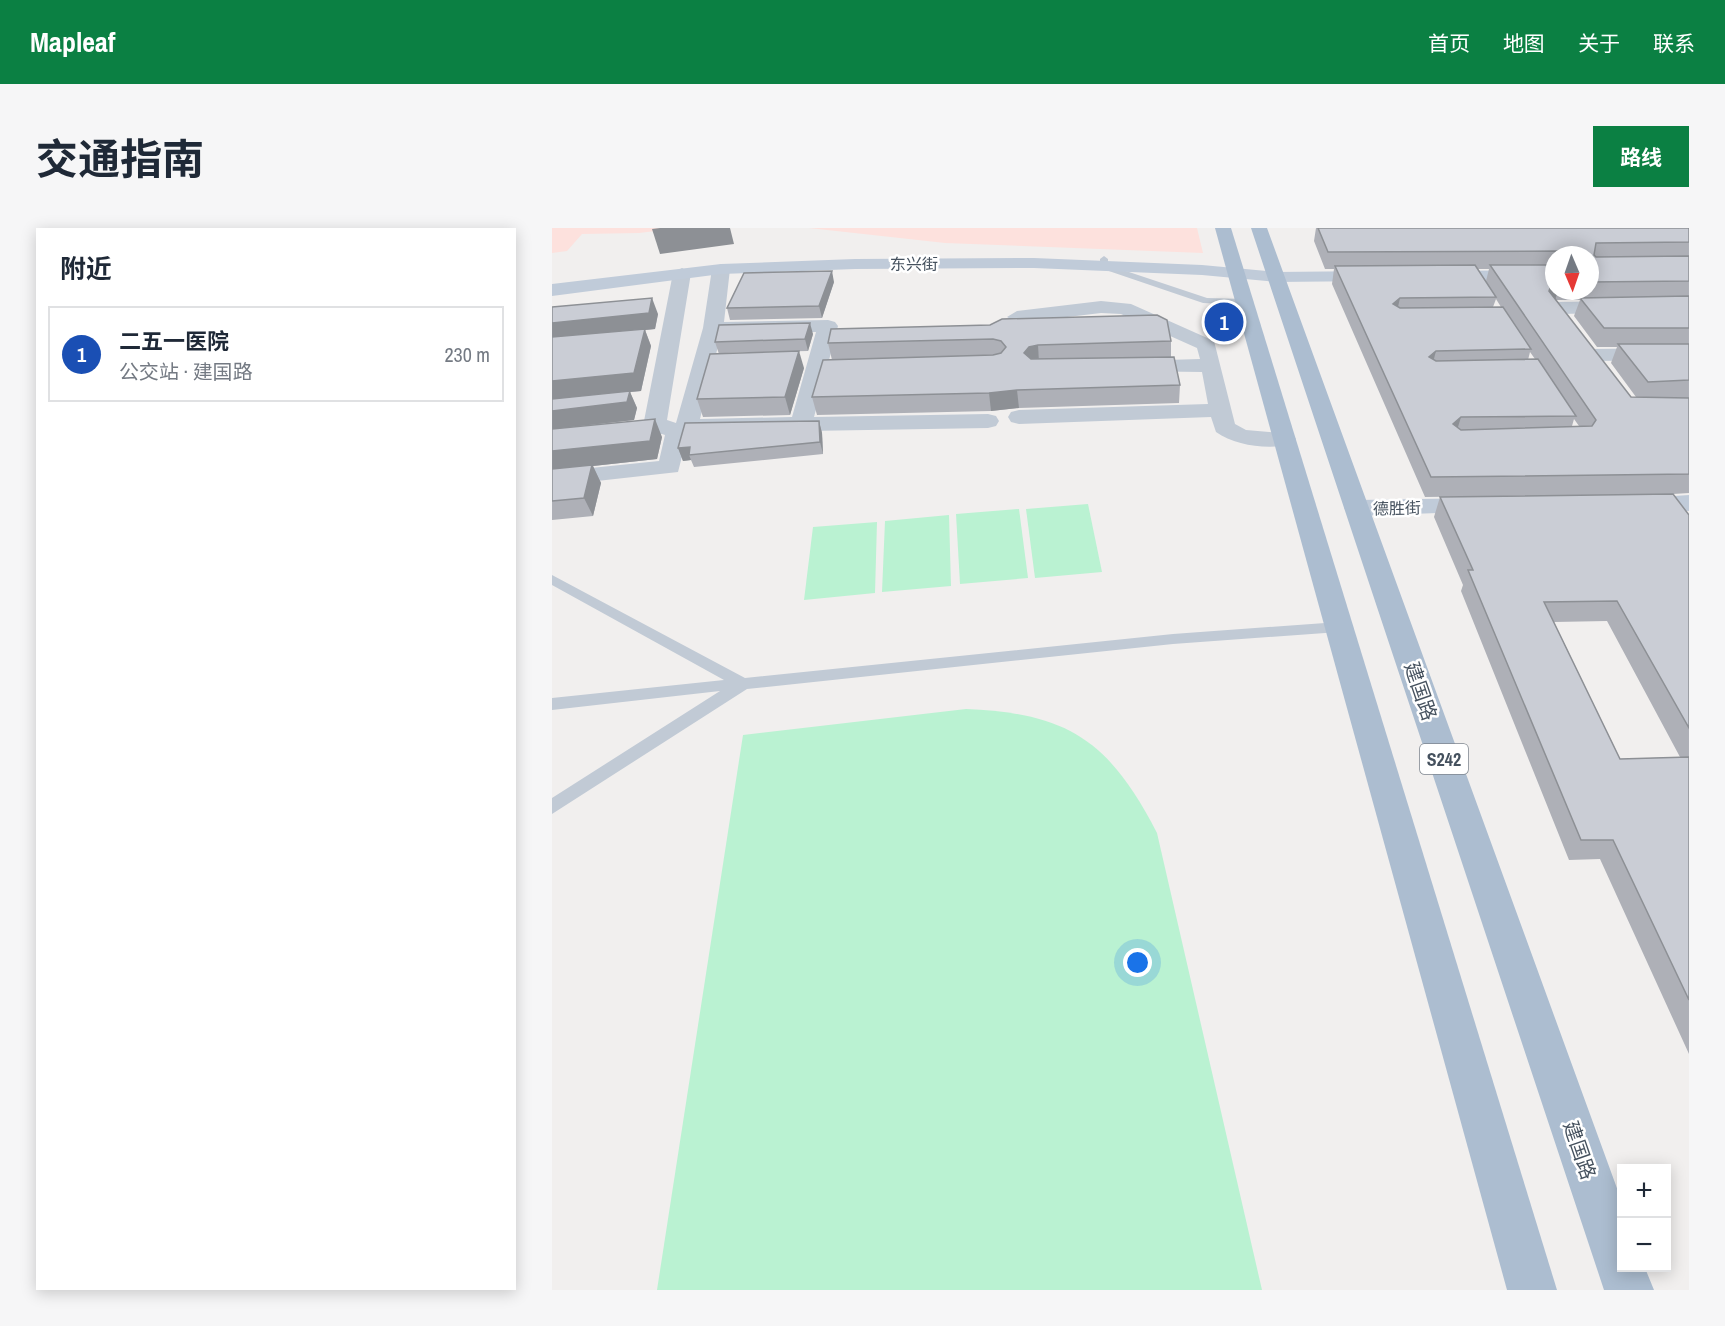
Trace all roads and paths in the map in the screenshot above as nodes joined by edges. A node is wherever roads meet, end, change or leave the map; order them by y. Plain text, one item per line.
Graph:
1 (1223, 228) edge
2 (1259, 228) edge
3 (1104, 262) junction
4 (1545, 267) edge
5 (721, 269) junction
6 (1275, 272) junction
7 (1390, 272) edge
8 (682, 273) junction
9 (1545, 276) edge
10 (1238, 280) junction
11 (552, 284) edge
12 (552, 290) edge
13 (676, 303) junction
14 (738, 305) edge
15 (654, 306) dead end
16 (716, 306) junction
17 (1689, 306) edge
18 (1017, 317) edge
19 (822, 325) junction
20 (713, 328) junction
21 (672, 336) junction
22 (850, 337) edge
23 (650, 338) edge
24 (1689, 354) edge
25 (1591, 356) junction
26 (797, 360) edge
27 (729, 362) edge
28 (706, 363) junction
29 (819, 364) junction
30 (1211, 366) junction
31 (841, 368) edge
32 (1108, 368) edge
33 (1604, 374) edge
34 (1221, 410) junction
35 (1019, 417) dead end
36 (988, 421) dead end
37 (801, 424) junction
38 (654, 427) junction
39 (552, 438) edge
40 (1284, 439) junction
41 (552, 479) edge
42 (1680, 504) edge
43 (1614, 505) edge
44 (1509, 506) edge
45 (1357, 508) junction
46 (1689, 528) edge
47 (552, 579) edge
48 (1340, 627) junction
49 (743, 684) junction
50 (552, 704) edge
51 (552, 807) edge
52 (1532, 1290) edge
53 (1629, 1290) edge

1 - 10 main road
2 - 6 main road, 建国路 / S242
3 - 5 main road, 东兴街
3 - 10 main road, 东兴街
3 - 10 lane
3 - 11 main road, 东兴街
4 - 9 main road
5 - 8 main road, 东兴街
5 - 16 street
6 - 7 main road, 东兴街
6 - 10 main road, 东兴街
6 - 45 main road, 建国路 / S242
8 - 12 main road, 东兴街
8 - 13 street
10 - 40 main road
13 - 15 street
13 - 21 street
14 - 16 street
16 - 20 street
17 - 25 street
18 - 30 street
19 - 20 street
19 - 22 street
19 - 29 street
20 - 28 street
21 - 23 street
21 - 38 street
24 - 25 street
25 - 33 street
26 - 29 street
27 - 28 street
28 - 37 street
29 - 31 street
29 - 37 street
30 - 32 street
30 - 34 street
34 - 35 street
34 - 40 street
36 - 37 street
38 - 39 street
38 - 41 street
40 - 48 main road
42 - 43 main road
42 - 46 street
44 - 45 main road, 德胜街
45 - 53 main road, 建国路 / S242
47 - 49 lane
48 - 49 lane
48 - 52 main road
49 - 50 lane
49 - 51 lane

